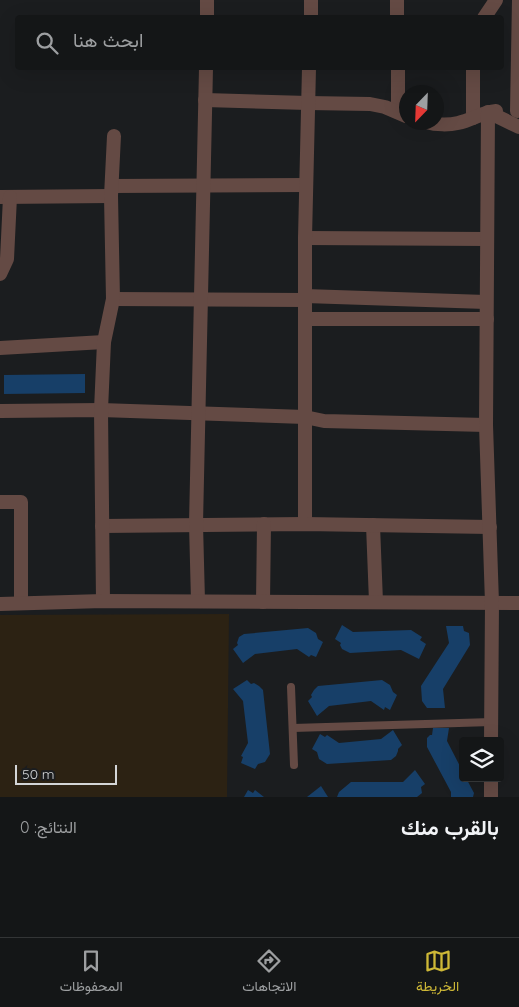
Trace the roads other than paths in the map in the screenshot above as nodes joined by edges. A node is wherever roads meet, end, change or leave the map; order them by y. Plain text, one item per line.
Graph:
1 (207, 0) edge
2 (311, 0) edge
3 (397, 0) edge
4 (496, 0) edge
5 (518, 0) edge
6 (207, 15) edge
7 (311, 15) edge
8 (397, 15) edge
9 (486, 15) edge
10 (206, 70) edge
11 (309, 70) edge
12 (398, 70) edge
13 (473, 70) edge
14 (399, 85) edge
15 (205, 100) junction
16 (308, 103) junction
17 (518, 111) edge
18 (488, 112) junction
19 (399, 113) edge
20 (473, 118) junction
21 (444, 124) edge
22 (519, 127) edge
23 (114, 136) dead end
24 (306, 185) junction
25 (203, 186) junction
26 (112, 191) junction
27 (5, 197) edge
28 (305, 238) junction
29 (487, 239) junction
30 (0, 274) edge
31 (305, 298) junction
32 (113, 299) junction
33 (201, 300) junction
34 (486, 302) junction
35 (305, 319) junction
36 (487, 319) junction
37 (104, 342) junction
38 (0, 348) edge
39 (101, 410) junction
40 (0, 411) edge
41 (199, 413) junction
42 (305, 417) junction
43 (486, 425) junction
44 (0, 502) edge
45 (196, 524) junction
46 (264, 524) junction
47 (304, 524) junction
48 (373, 525) junction
49 (102, 526) junction
50 (490, 527) junction
51 (103, 601) junction
52 (198, 601) junction
53 (263, 602) junction
54 (376, 602) junction
55 (21, 603) junction
56 (492, 603) junction
57 (519, 603) edge
58 (0, 604) edge
59 (291, 687) dead end
60 (492, 722) junction
61 (293, 728) junction
62 (492, 737) edge
63 (294, 765) dead end
64 (491, 782) edge
65 (491, 797) edge

1 - 6 street
2 - 7 street
3 - 8 street
4 - 9 street
5 - 17 street
10 - 15 street
11 - 16 street
12 - 14 street
13 - 20 street
15 - 16 street
15 - 25 street
16 - 19 street
16 - 24 street
17 - 18 street
18 - 20 street
18 - 22 street
18 - 29 street
20 - 21 street
23 - 26 street
24 - 25 street
24 - 28 street
25 - 26 street
25 - 33 street
26 - 27 street
26 - 32 street
27 - 30 street
28 - 29 street
28 - 31 street
29 - 34 street
31 - 33 street
31 - 34 street
31 - 35 street
32 - 33 street
32 - 37 street
33 - 41 street
34 - 36 street
35 - 36 street
35 - 42 street
36 - 43 street
37 - 38 street
37 - 39 street
39 - 40 street
39 - 41 street
39 - 49 street
41 - 42 street
41 - 45 street
42 - 43 street
42 - 47 street
43 - 50 street
44 - 55 street
45 - 46 street
45 - 49 street
45 - 52 street
46 - 47 street
46 - 53 street
47 - 48 street
48 - 50 street
48 - 54 street
49 - 51 street
50 - 56 street
51 - 52 street
51 - 55 street
52 - 53 street
53 - 54 street
54 - 56 street
55 - 58 street
56 - 57 street
56 - 60 street
59 - 61 lane
60 - 61 lane
60 - 62 street
61 - 63 lane
64 - 65 street

